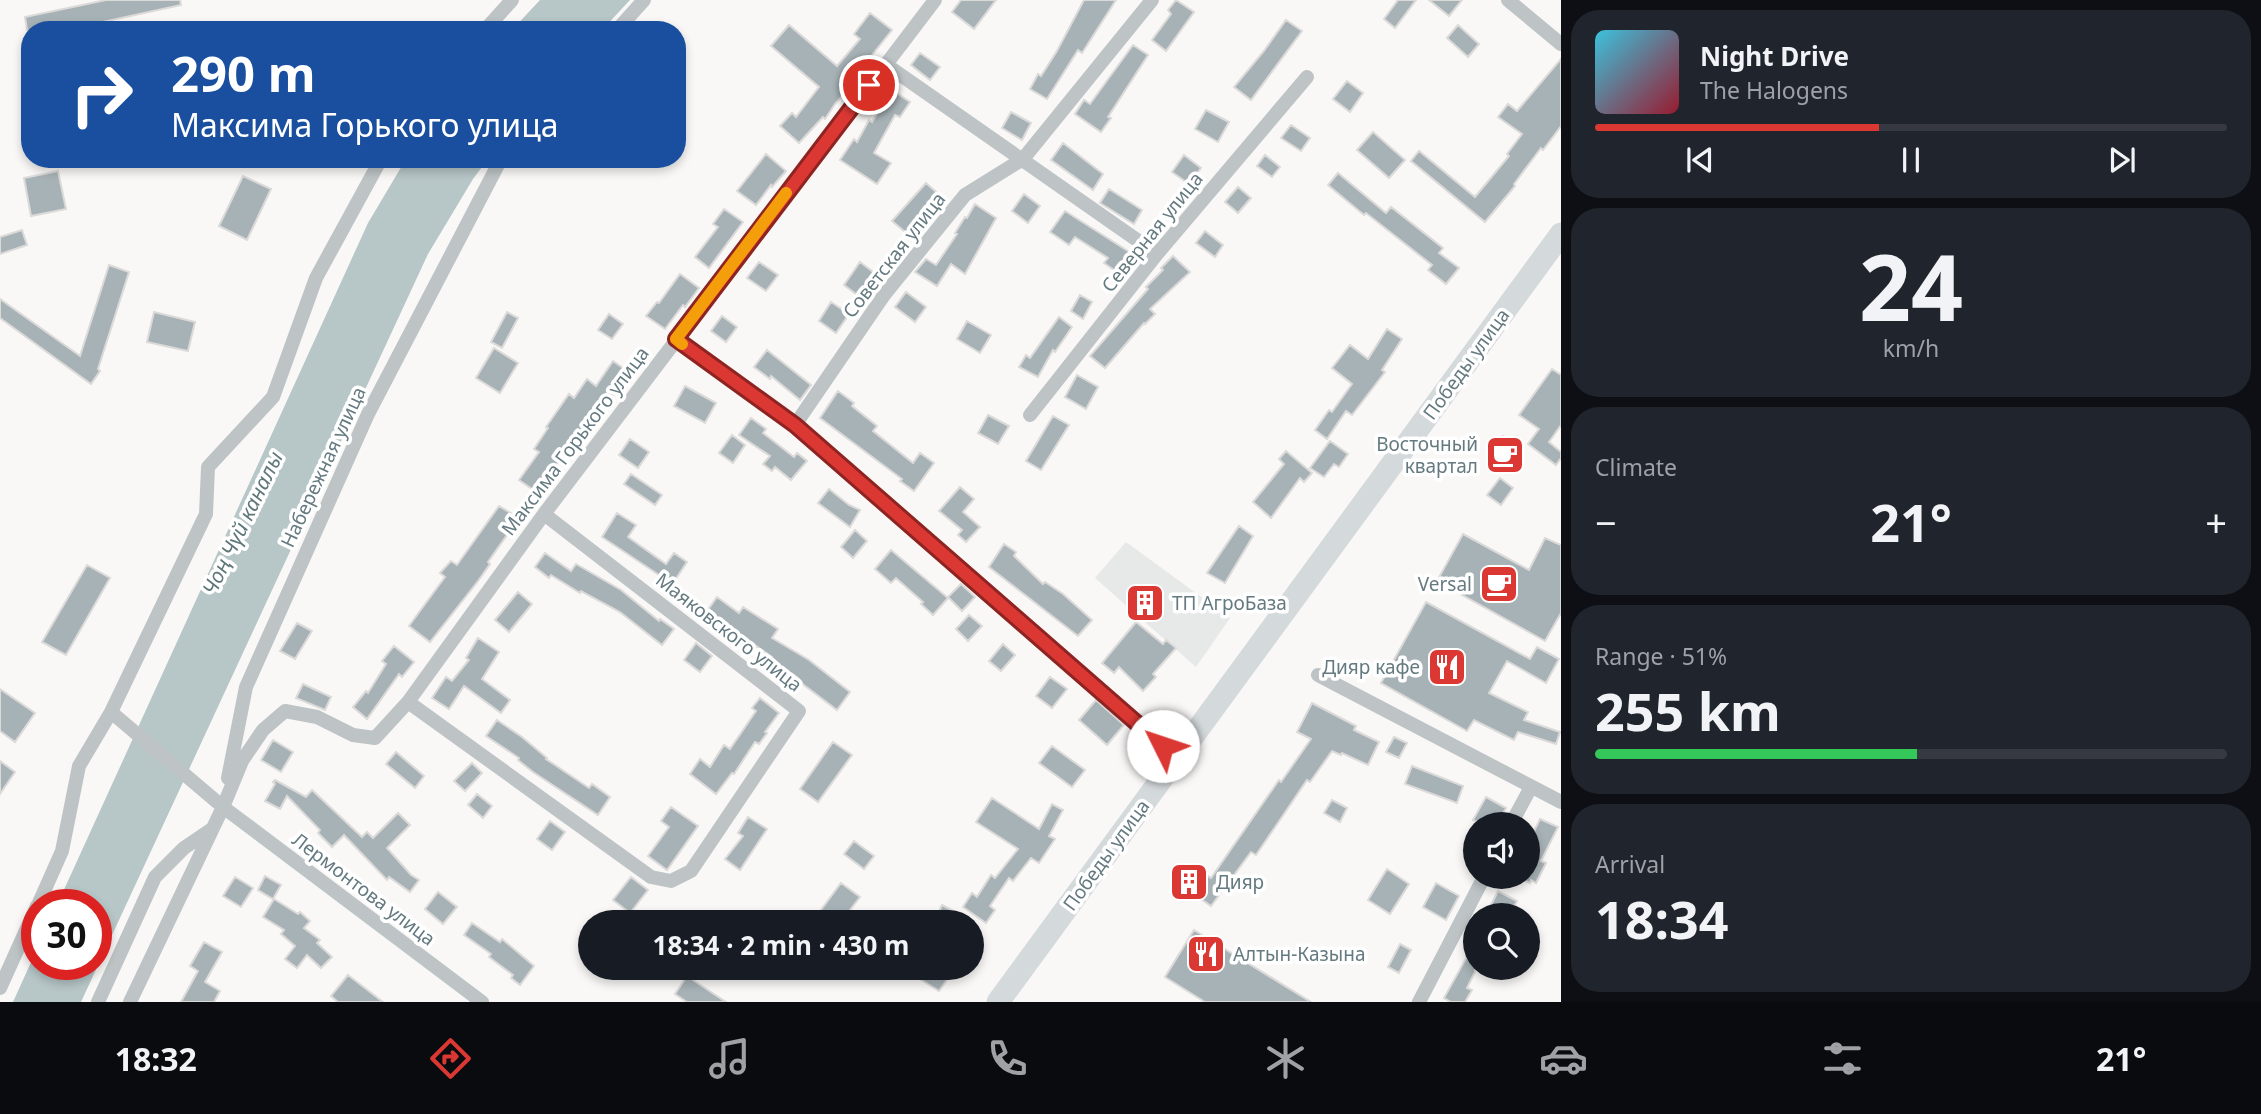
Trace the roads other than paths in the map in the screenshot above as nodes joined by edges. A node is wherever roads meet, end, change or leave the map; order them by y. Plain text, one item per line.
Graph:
1 (512, 0) edge
2 (644, 0) edge
3 (935, 0) edge
4 (1152, 0) edge
5 (1508, 0) edge
6 (493, 21) edge
7 (625, 21) edge
8 (1561, 44) edge
9 (885, 64) junction
10 (1307, 77) dead end
11 (1023, 159) junction
12 (376, 168) edge
13 (496, 168) edge
14 (1561, 234) edge
15 (1157, 254) junction
16 (676, 339) junction
17 (1030, 415) dead end
18 (795, 425) junction
19 (544, 514) junction
20 (1318, 675) dead end
21 (408, 702) junction
22 (111, 712) junction
23 (1177, 758) junction
24 (1531, 787) junction
25 (1561, 802) edge
26 (223, 807) junction
27 (1517, 812) edge
28 (212, 829) junction
29 (45, 889) edge
30 (1478, 889) edge
31 (21, 941) edge
32 (0, 988) edge
33 (99, 1002) edge
34 (130, 1002) edge
35 (482, 1002) edge
36 (998, 1002) edge
37 (1419, 1002) edge

1 - 6 street
2 - 7 street
3 - 9 street, Максима Горького улица
4 - 11 street, Советская улица
5 - 8 street
9 - 11 street
9 - 16 street, Максима Горького улица
10 - 15 street, Северная улица
11 - 15 street
11 - 18 street, Советская улица
12 - 22 street
13 - 26 street, Набережная улица
14 - 23 main road, Победы улица
15 - 17 street, Северная улица
16 - 18 street
16 - 19 street, Максима Горького улица
18 - 23 street
19 - 21 street, Максима Горького улица
19 - 21 street, Маяковского улица
20 - 24 street
21 - 26 street, Максима Горького улица
22 - 26 street, Лермонтова улица
22 - 29 street
23 - 36 main road, Победы улица
24 - 25 street
24 - 27 street
26 - 28 street
26 - 35 street, Лермонтова улица
28 - 33 street
28 - 34 street
30 - 37 street
31 - 32 street

